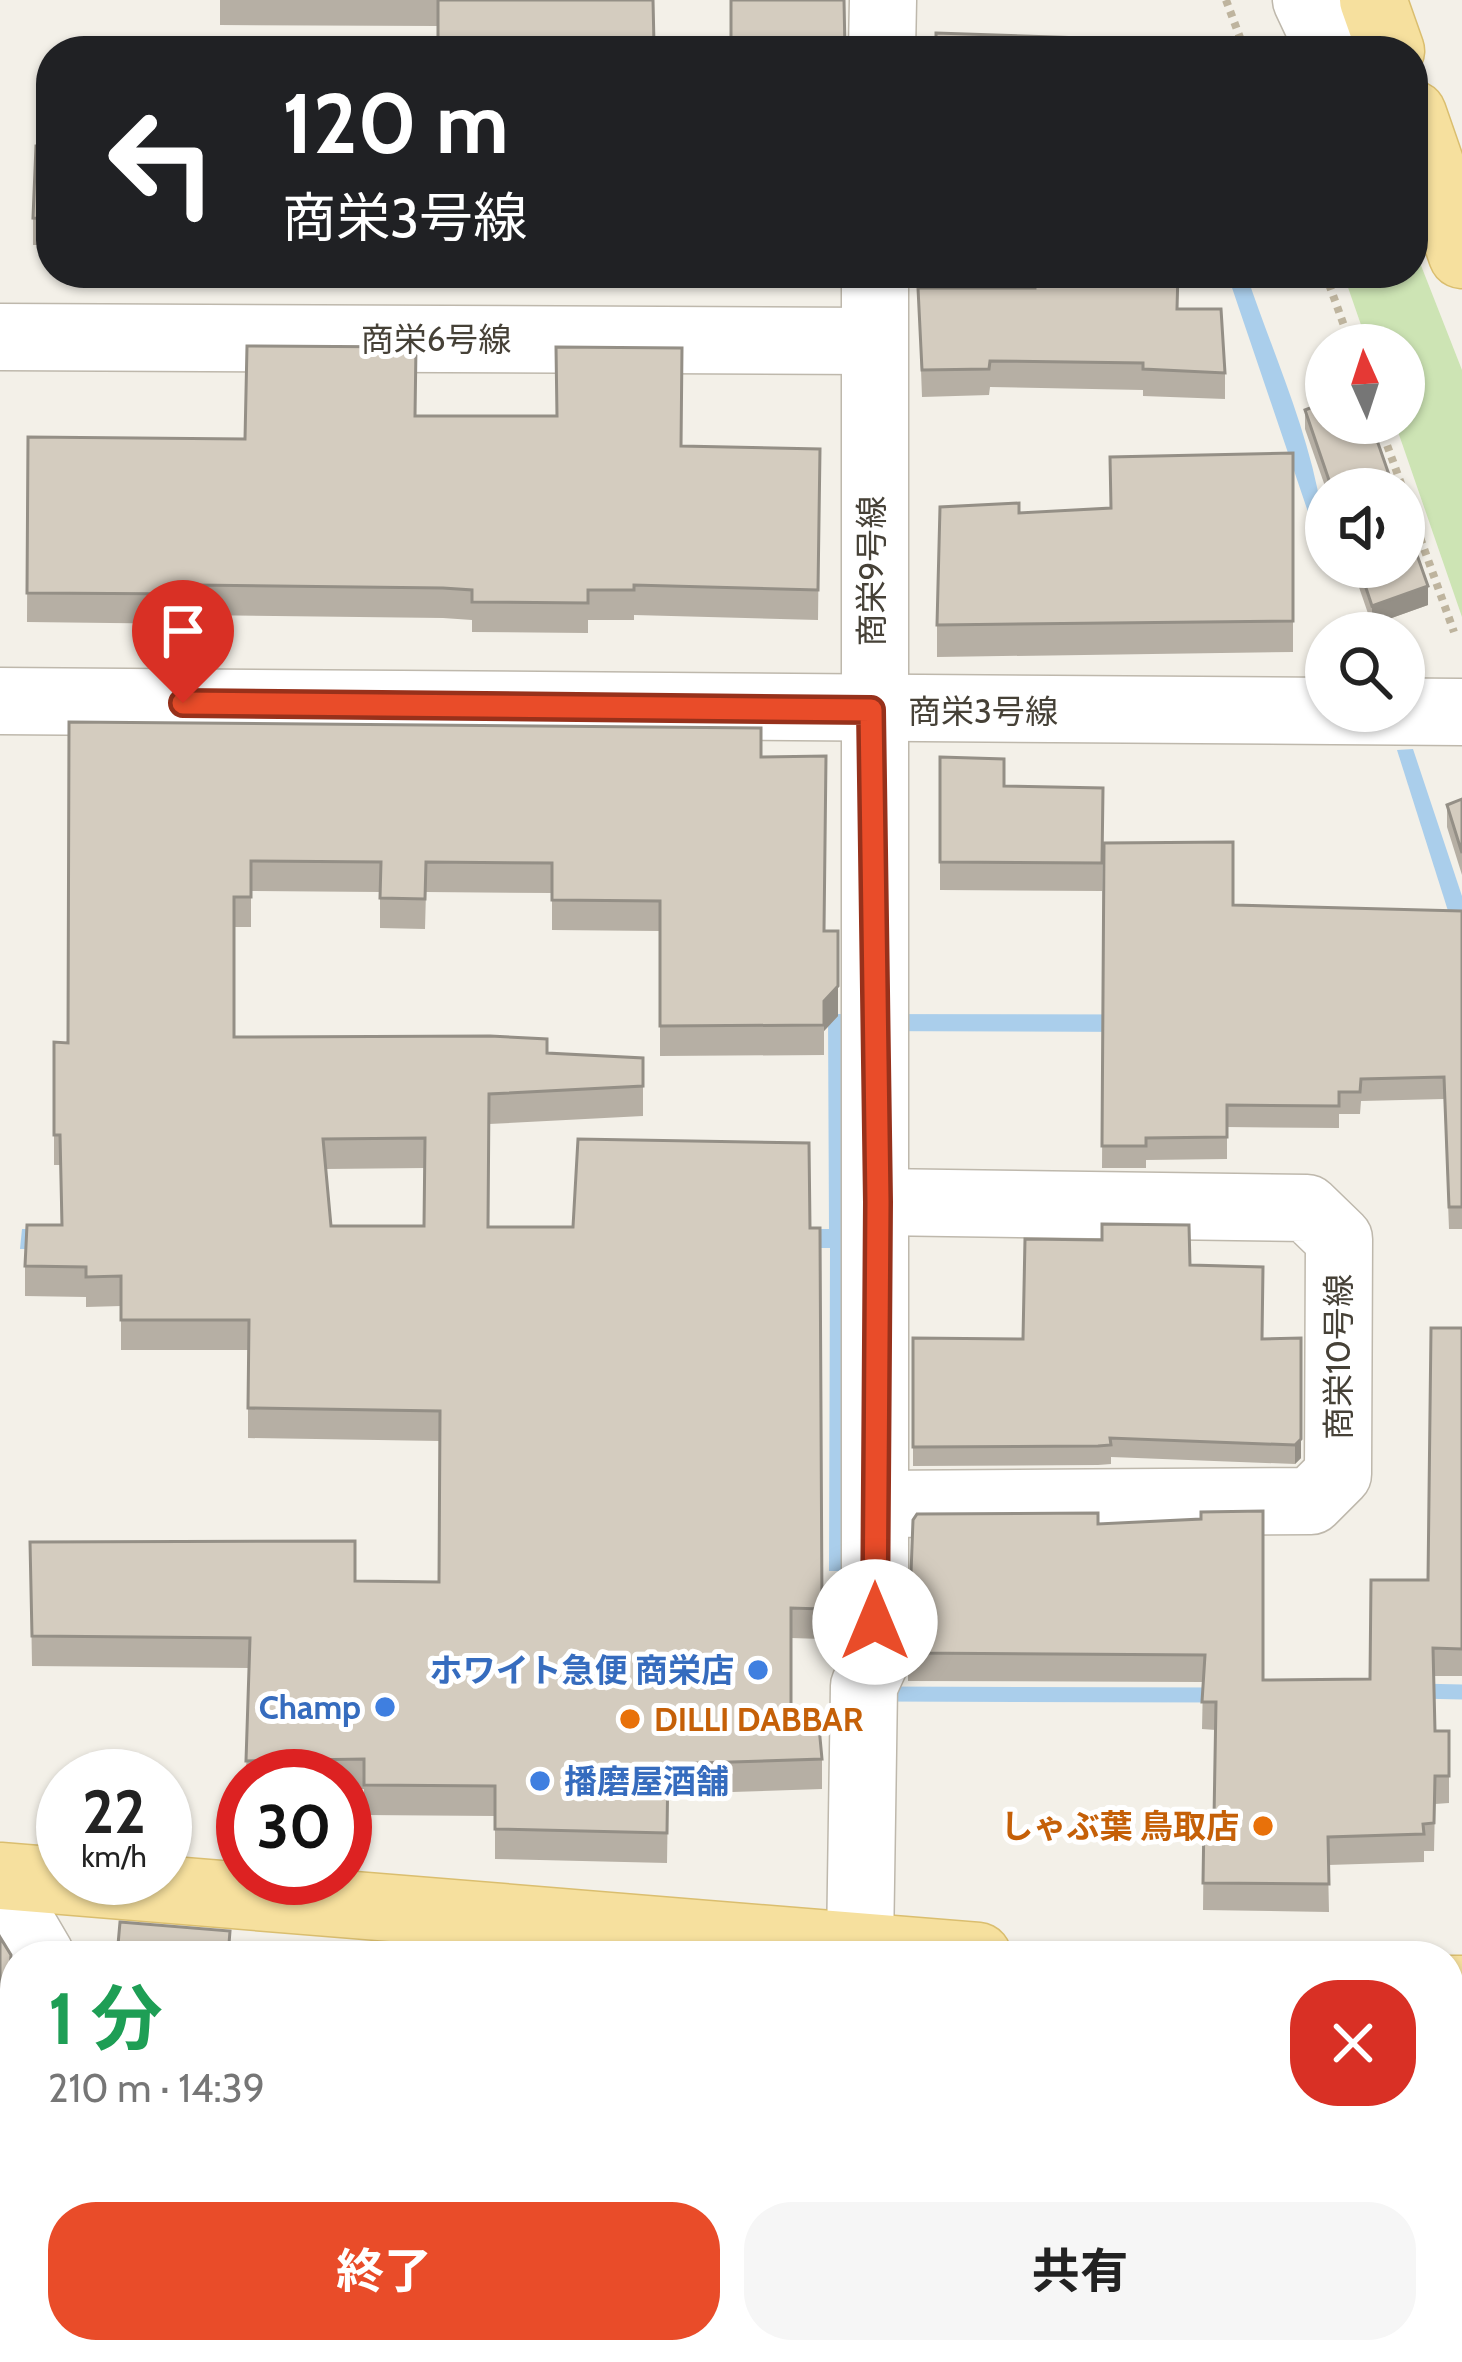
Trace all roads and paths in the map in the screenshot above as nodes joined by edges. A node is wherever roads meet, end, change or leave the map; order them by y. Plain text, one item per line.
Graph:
1 (884, 0) edge
2 (1226, 0) edge
3 (1306, 0) edge
4 (1373, 0) edge
5 (883, 36) edge
6 (1239, 36) edge
7 (1323, 36) edge
8 (1386, 36) edge
9 (1428, 165) edge
10 (1462, 255) edge
11 (875, 288) edge
12 (1330, 288) edge
13 (1343, 324) edge
14 (0, 337) edge
15 (873, 341) junction
16 (1425, 552) edge
17 (1454, 632) dead end
18 (0, 701) edge
19 (871, 710) junction
20 (1462, 712) edge
21 (878, 1202) junction
22 (876, 1504) junction
23 (0, 1876) edge
24 (0, 1886) edge
25 (31, 1941) edge
26 (799, 1941) edge
27 (860, 1941) edge

1 - 5 street
2 - 6 path
3 - 7 street
4 - 8 main road
9 - 10 main road
11 - 15 street, 商栄9号線
12 - 13 path
14 - 15 street, 商栄6号線
15 - 19 street, 商栄9号線
16 - 17 path
18 - 19 street, 商栄3号線
19 - 20 street, 商栄3号線
19 - 21 street, 商栄9号線
21 - 22 street, 商栄9号線
21 - 22 street, 商栄10号線
22 - 27 street, 商栄9号線
23 - 26 main road
24 - 25 street

